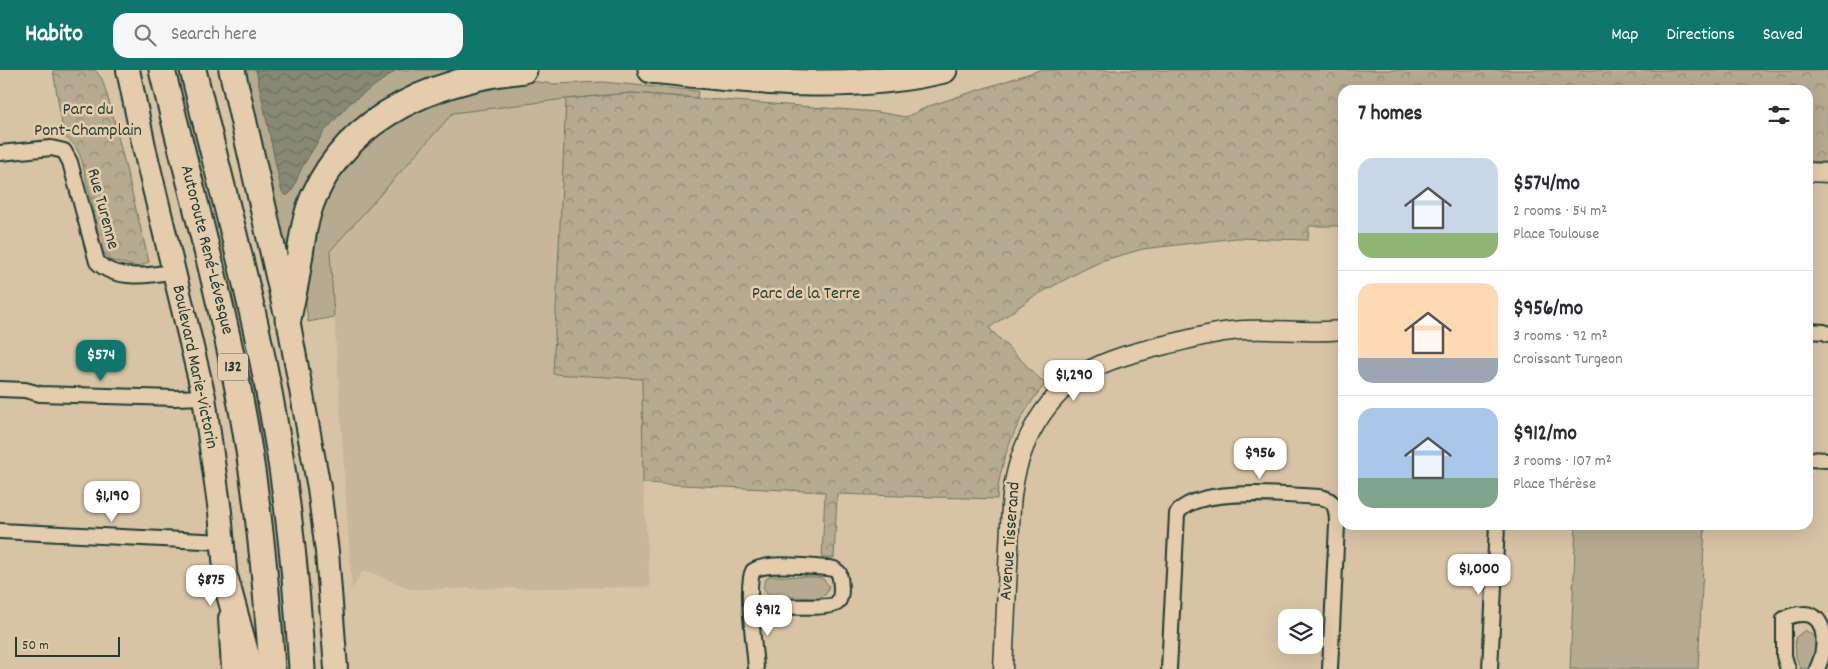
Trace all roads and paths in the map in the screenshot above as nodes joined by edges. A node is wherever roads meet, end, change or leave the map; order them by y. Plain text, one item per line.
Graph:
1 (128, 70) edge
2 (162, 70) edge
3 (193, 70) edge
4 (232, 70) edge
5 (524, 70) edge
6 (651, 70) edge
7 (944, 70) edge
8 (0, 154) edge
9 (1813, 172) edge
10 (1828, 173) edge
11 (174, 271) junction
12 (288, 319) junction
13 (1338, 330) edge
14 (1813, 331) edge
15 (1828, 334) edge
16 (0, 388) edge
17 (204, 397) junction
18 (1813, 459) edge
19 (1828, 460) edge
20 (1497, 530) edge
21 (0, 531) edge
22 (223, 542) junction
23 (226, 581) junction
24 (752, 607) junction
25 (232, 669) edge
26 (250, 669) edge
27 (272, 669) edge
28 (302, 669) edge
29 (336, 669) edge
30 (756, 669) edge
31 (1003, 669) edge
32 (1169, 669) edge
33 (1330, 669) edge
34 (1490, 669) edge
35 (1788, 669) edge
36 (1817, 669) edge

1 - 11 main road, Boulevard Marie-Victorin
2 - 27 highway, Autoroute René-Lévesque / 132
3 - 28 highway, Autoroute René-Lévesque / 132
4 - 12 highway
5 - 12 highway
6 - 7 highway
8 - 11 street, Rue Turenne
9 - 10 street
11 - 17 main road, Boulevard Marie-Victorin
12 - 29 main road
13 - 31 street, Avenue Tisserand
14 - 15 street
16 - 17 street
17 - 22 main road, Boulevard Marie-Victorin
18 - 19 street
20 - 34 street
21 - 22 street
22 - 23 main road, Boulevard Marie-Victorin
23 - 25 main road, Boulevard Marie-Victorin
23 - 26 highway
24 - 24 street
24 - 30 street
32 - 33 street
35 - 36 street

